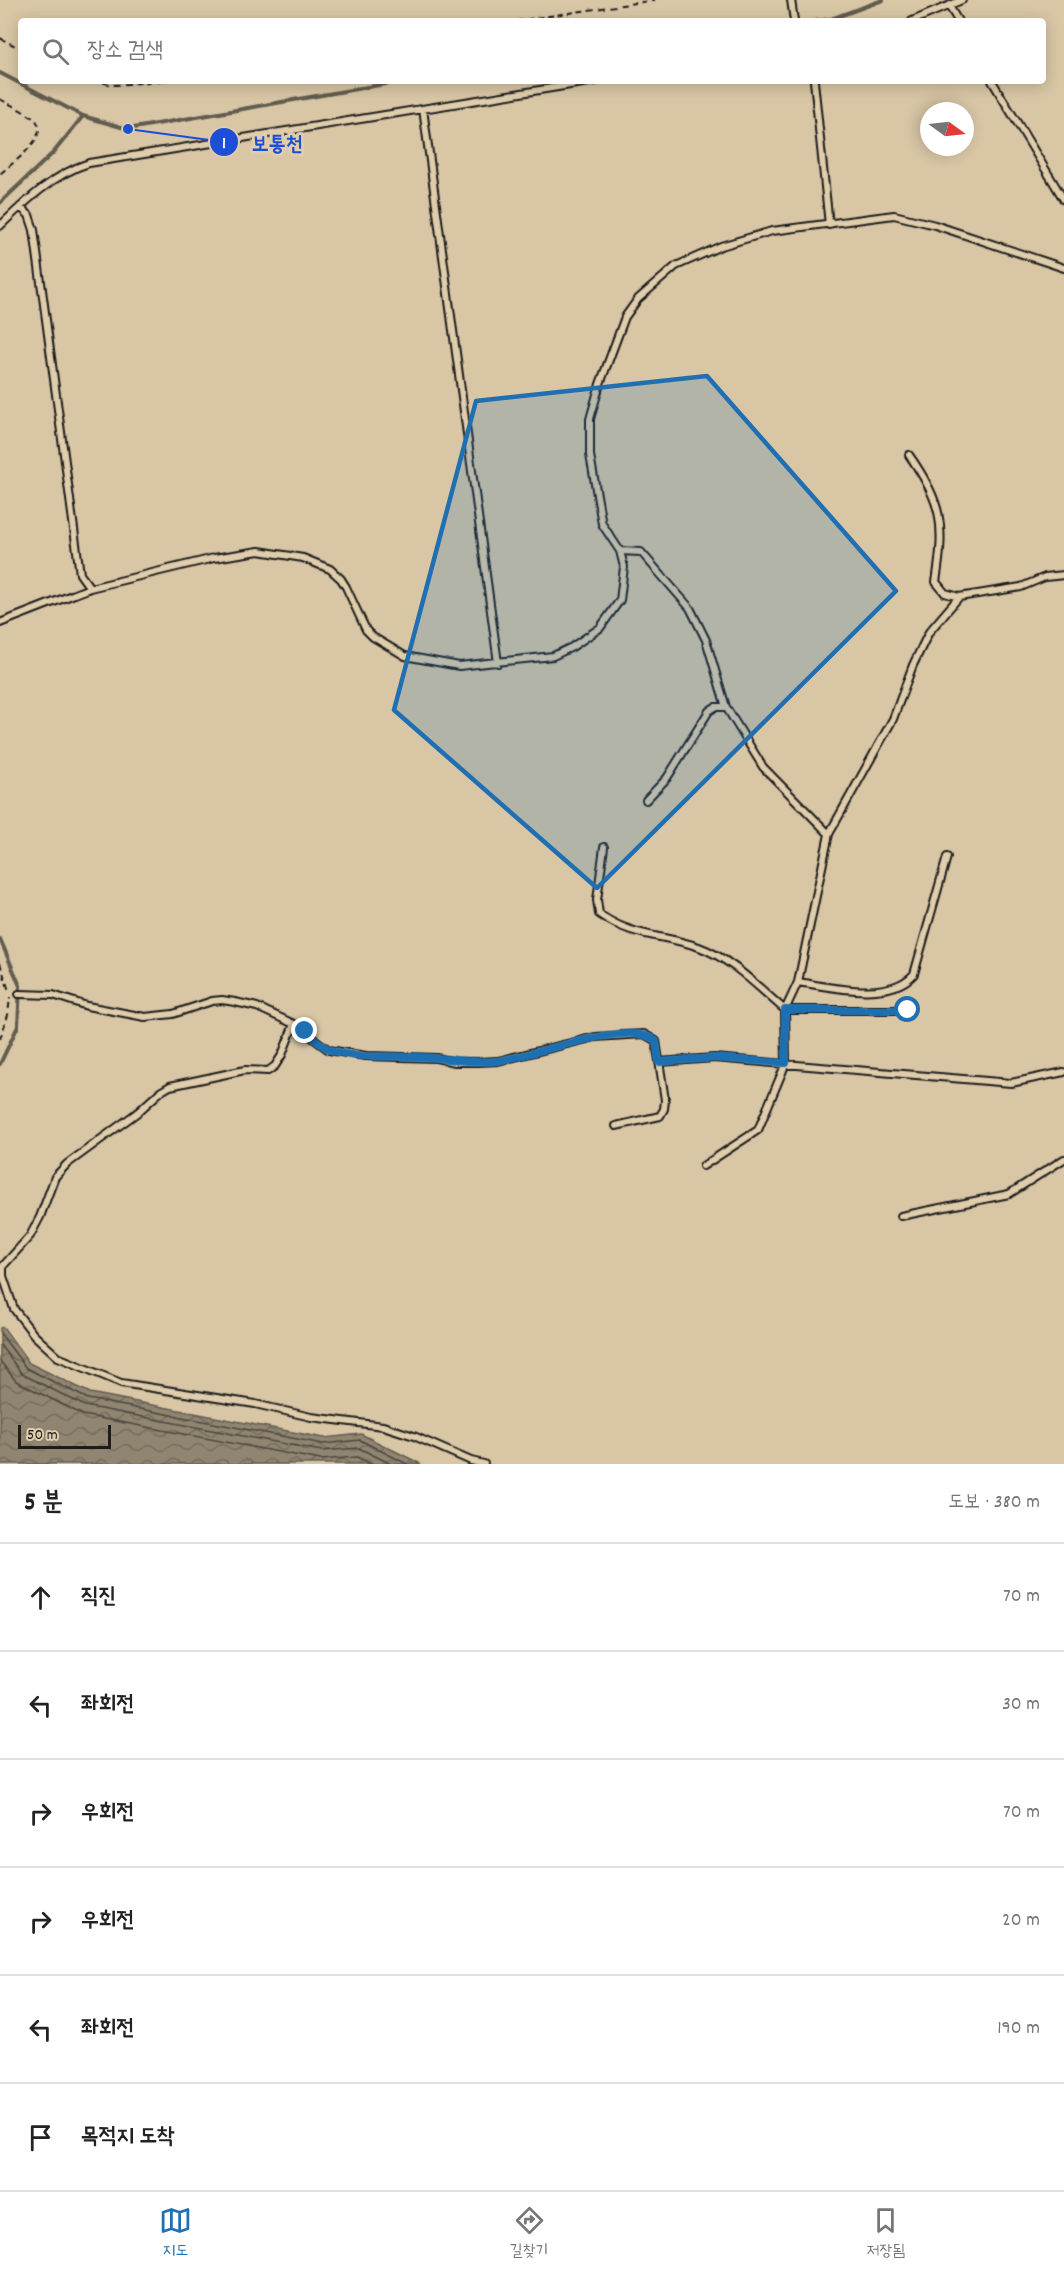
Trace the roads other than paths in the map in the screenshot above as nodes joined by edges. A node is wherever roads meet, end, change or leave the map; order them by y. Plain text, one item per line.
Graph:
1 (791, 0) edge
2 (962, 0) edge
3 (950, 6) junction
4 (794, 18) edge
5 (920, 18) edge
6 (956, 18) edge
7 (577, 84) edge
8 (814, 84) edge
9 (994, 84) edge
10 (423, 109) junction
11 (1064, 200) edge
12 (20, 207) junction
13 (0, 225) edge
14 (829, 225) junction
15 (1064, 268) edge
16 (909, 455) dead end
17 (620, 551) junction
18 (1064, 575) edge
19 (90, 588) junction
20 (958, 597) junction
21 (0, 623) edge
22 (498, 663) junction
23 (726, 707) junction
24 (646, 800) dead end
25 (829, 834) junction
26 (604, 847) dead end
27 (947, 857) dead end
28 (798, 982) junction
29 (19, 994) dead end
30 (785, 1010) junction
31 (908, 1010) dead end
32 (294, 1024) junction
33 (659, 1062) junction
34 (786, 1063) junction
35 (1064, 1072) edge
36 (616, 1126) dead end
37 (1064, 1159) edge
38 (703, 1166) dead end
39 (901, 1216) dead end
40 (483, 1464) edge

1 - 4 lane
2 - 3 lane
3 - 5 lane
3 - 6 lane
7 - 10 lane
8 - 14 lane
9 - 11 lane
10 - 12 lane
10 - 22 lane
12 - 13 lane
12 - 19 lane
14 - 15 lane
14 - 17 lane
16 - 20 lane
17 - 22 lane
17 - 23 lane
18 - 20 lane
19 - 21 lane
19 - 22 lane
20 - 25 lane
23 - 24 lane
23 - 25 lane
25 - 28 lane
26 - 30 lane
27 - 28 lane
28 - 30 lane
29 - 32 lane
30 - 31 lane
30 - 34 lane
32 - 33 lane
32 - 40 lane
33 - 34 lane
33 - 36 lane
34 - 35 lane
34 - 38 lane
37 - 39 lane

